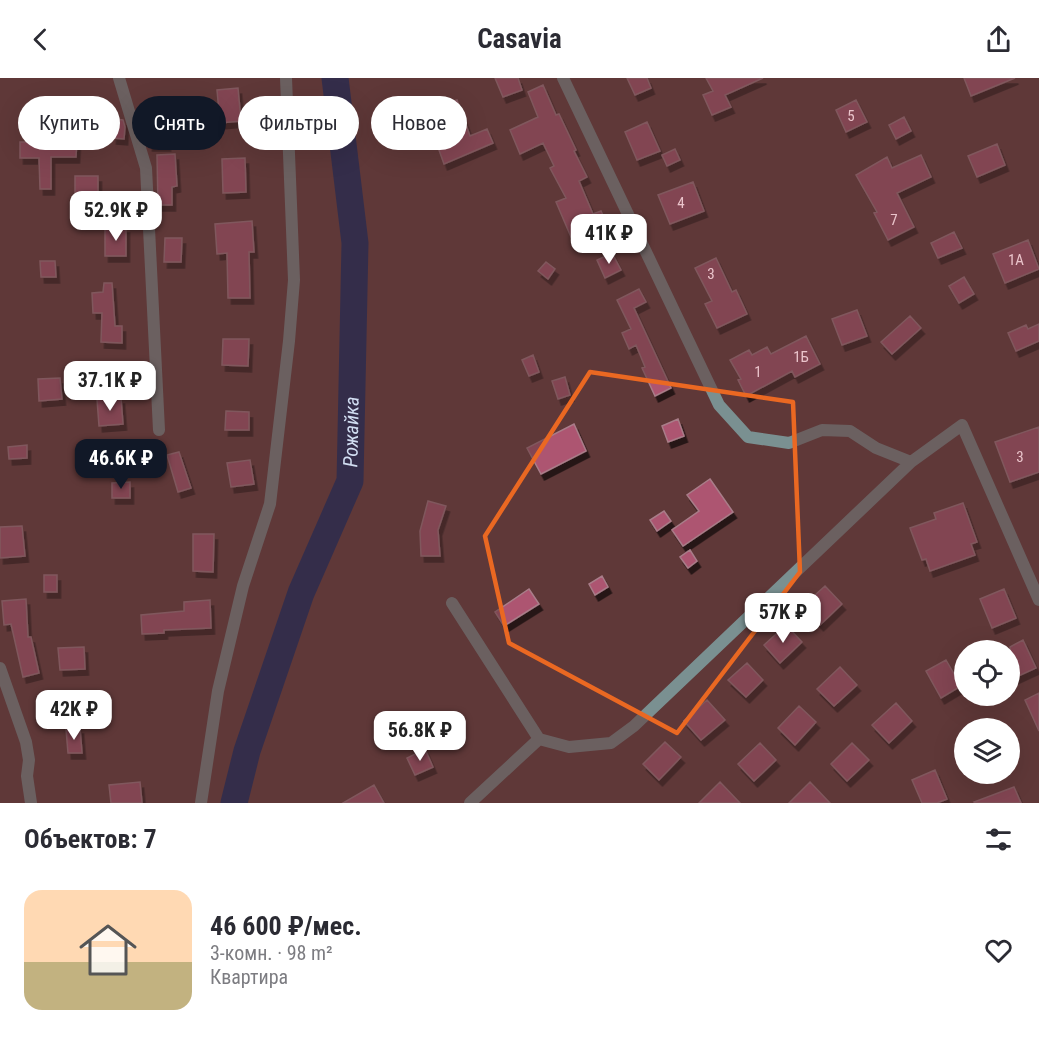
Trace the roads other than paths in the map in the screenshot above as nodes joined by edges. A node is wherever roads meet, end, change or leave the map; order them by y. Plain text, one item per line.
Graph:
1 (119, 78) edge
2 (286, 78) edge
3 (563, 78) edge
4 (159, 430) dead end
5 (911, 462) junction
6 (1039, 600) edge
7 (452, 603) dead end
8 (0, 668) edge
9 (539, 739) junction
10 (31, 803) edge
11 (201, 803) edge
12 (470, 803) edge

1 - 4 street
2 - 11 street
3 - 5 street
5 - 6 street
5 - 9 street
7 - 9 street
8 - 10 street
9 - 12 street

